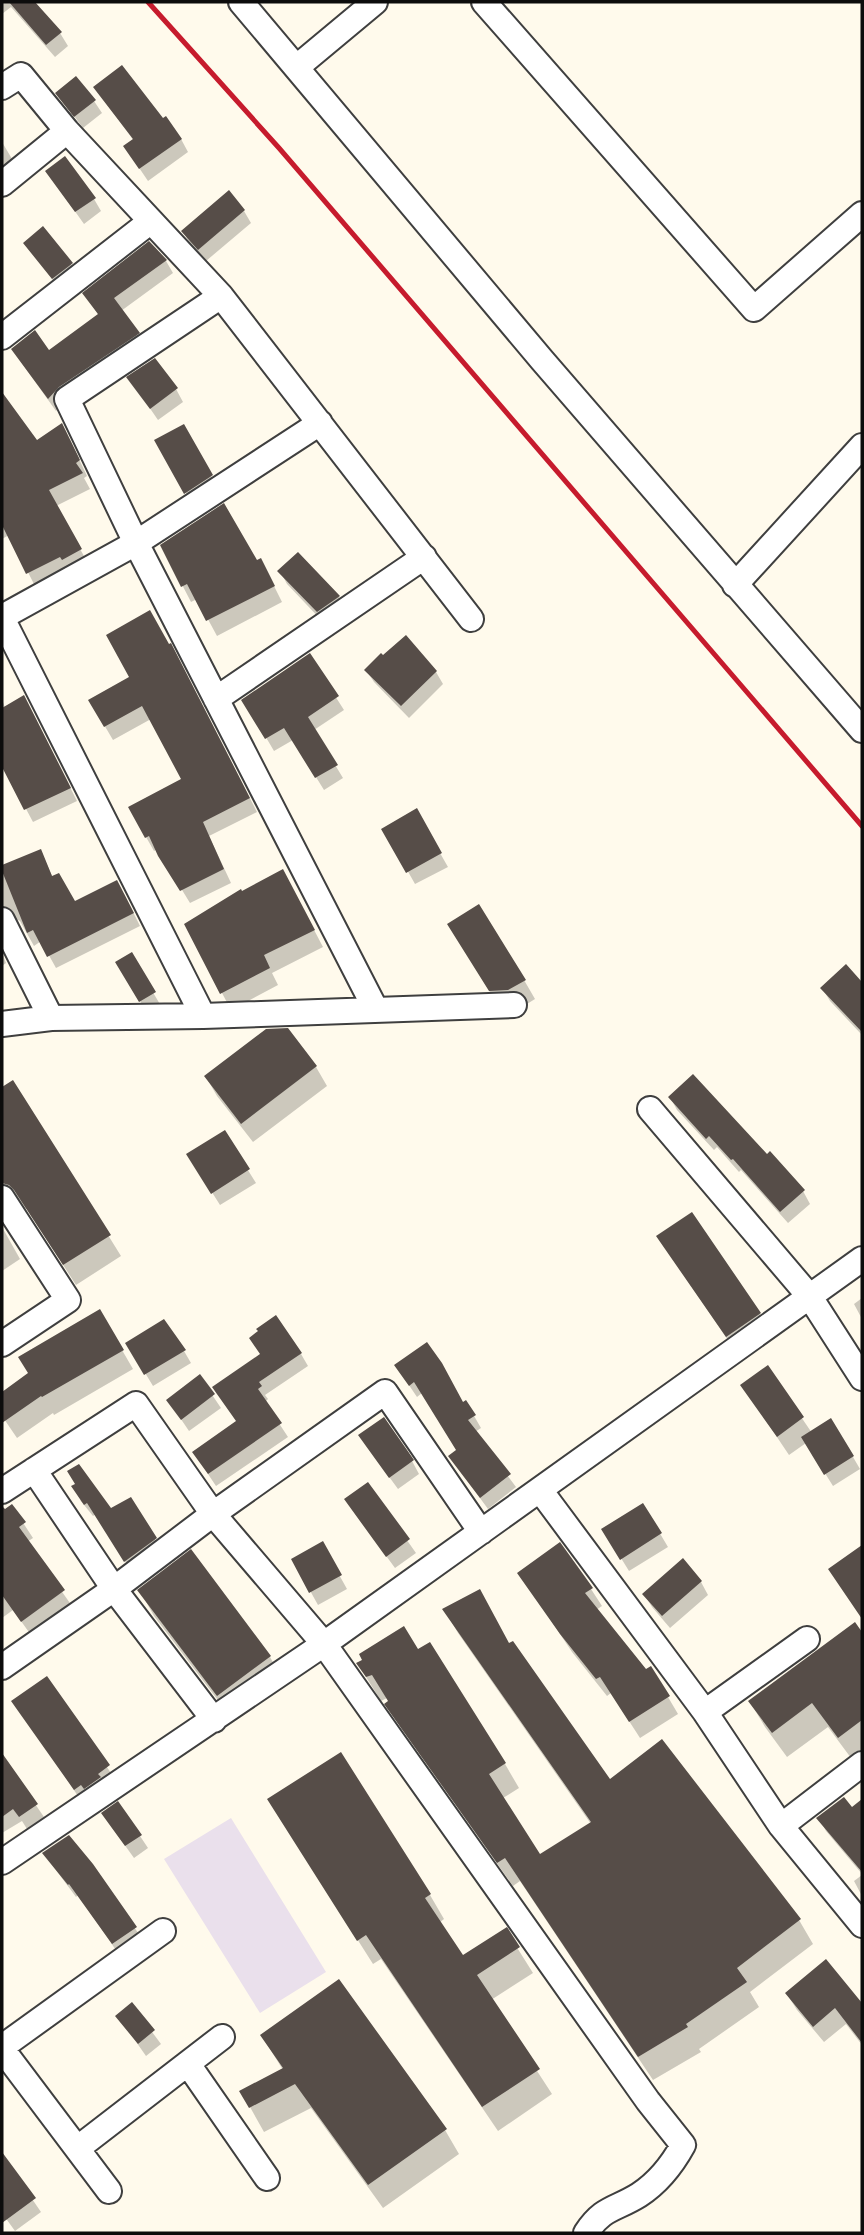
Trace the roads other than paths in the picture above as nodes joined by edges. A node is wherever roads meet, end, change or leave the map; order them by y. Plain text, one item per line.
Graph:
1 (241, 2) edge
2 (376, 2) edge
3 (484, 2) edge
4 (297, 67) junction
5 (2, 87) edge
6 (67, 131) junction
7 (2, 184) edge
8 (862, 214) edge
9 (151, 221) junction
10 (221, 296) junction
11 (2, 337) edge
12 (320, 423) junction
13 (862, 446) edge
14 (136, 543) junction
15 (424, 557) junction
16 (735, 585) junction
17 (2, 617) edge
18 (471, 619) dead end
19 (216, 699) junction
20 (858, 716) edge
21 (2, 920) edge
22 (514, 1005) dead end
23 (376, 1010) junction
24 (203, 1016) junction
25 (51, 1018) junction
26 (2, 1024) edge
27 (650, 1109) dead end
28 (2, 1198) edge
29 (862, 1259) edge
30 (810, 1297) junction
31 (2, 1344) edge
32 (862, 1378) edge
33 (34, 1470) junction
34 (540, 1490) junction
35 (2, 1491) edge
36 (213, 1514) junction
37 (481, 1532) junction
38 (114, 1589) junction
39 (807, 1639) dead end
40 (324, 1644) junction
41 (2, 1667) edge
42 (705, 1712) junction
43 (214, 1720) junction
44 (862, 1764) edge
45 (781, 1826) junction
46 (2, 1862) edge
47 (862, 1925) edge
48 (163, 1931) dead end
49 (222, 2038) dead end
50 (2, 2048) edge
51 (188, 2064) junction
52 (78, 2148) junction
53 (267, 2178) dead end
54 (109, 2191) dead end
55 (592, 2225) edge

1 - 4 street
2 - 4 street
3 - 8 street
4 - 16 street
5 - 6 street
6 - 7 street
6 - 9 street
9 - 10 street
9 - 11 street
10 - 12 street
10 - 14 street
12 - 14 street
12 - 15 street
13 - 16 street
14 - 17 street
14 - 19 street
15 - 18 street
15 - 19 street
16 - 20 street
17 - 24 street
19 - 23 street
21 - 25 street
22 - 23 street
23 - 24 street
24 - 25 street
25 - 26 street
27 - 30 street
28 - 31 street
29 - 30 street
30 - 32 street
30 - 34 street
33 - 35 street
33 - 36 street
33 - 38 street
34 - 37 street
34 - 42 street
36 - 37 street
36 - 38 street
36 - 40 street
37 - 40 street
38 - 41 street
38 - 43 street
39 - 42 street
40 - 43 street
40 - 55 street
42 - 45 street
43 - 46 street
44 - 45 street
45 - 47 street
48 - 50 street
49 - 51 street
50 - 52 street
51 - 52 street
51 - 53 street
52 - 54 street

